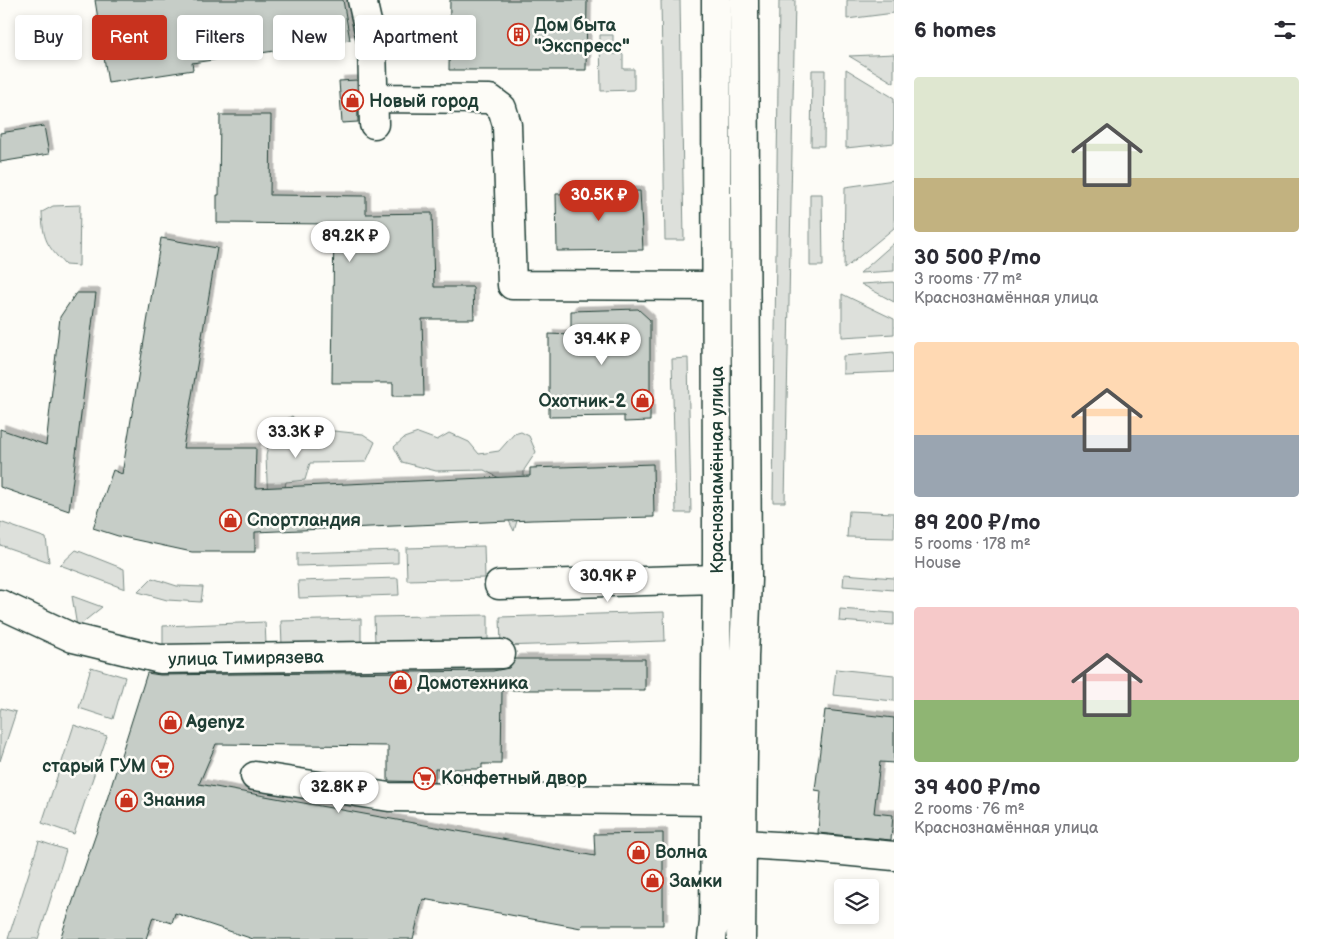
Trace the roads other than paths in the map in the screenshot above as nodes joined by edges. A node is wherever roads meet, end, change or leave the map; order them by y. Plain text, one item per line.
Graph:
1 (362, 0) edge
2 (716, 0) edge
3 (744, 0) edge
4 (716, 286) junction
5 (717, 579) junction
6 (499, 585) dead end
7 (0, 604) edge
8 (501, 654) dead end
9 (255, 776) dead end
10 (715, 801) junction
11 (743, 844) junction
12 (894, 856) edge
13 (712, 939) edge
14 (741, 939) edge

1 - 4 main road
2 - 4 main road, Краснознамённая улица
3 - 11 main road, Краснознамённая улица
4 - 5 main road, Краснознамённая улица
5 - 6 main road
5 - 10 main road, Краснознамённая улица
7 - 8 main road, улица Тимирязева
9 - 10 main road
10 - 13 main road, Краснознамённая улица
11 - 12 main road
11 - 14 main road, Краснознамённая улица

